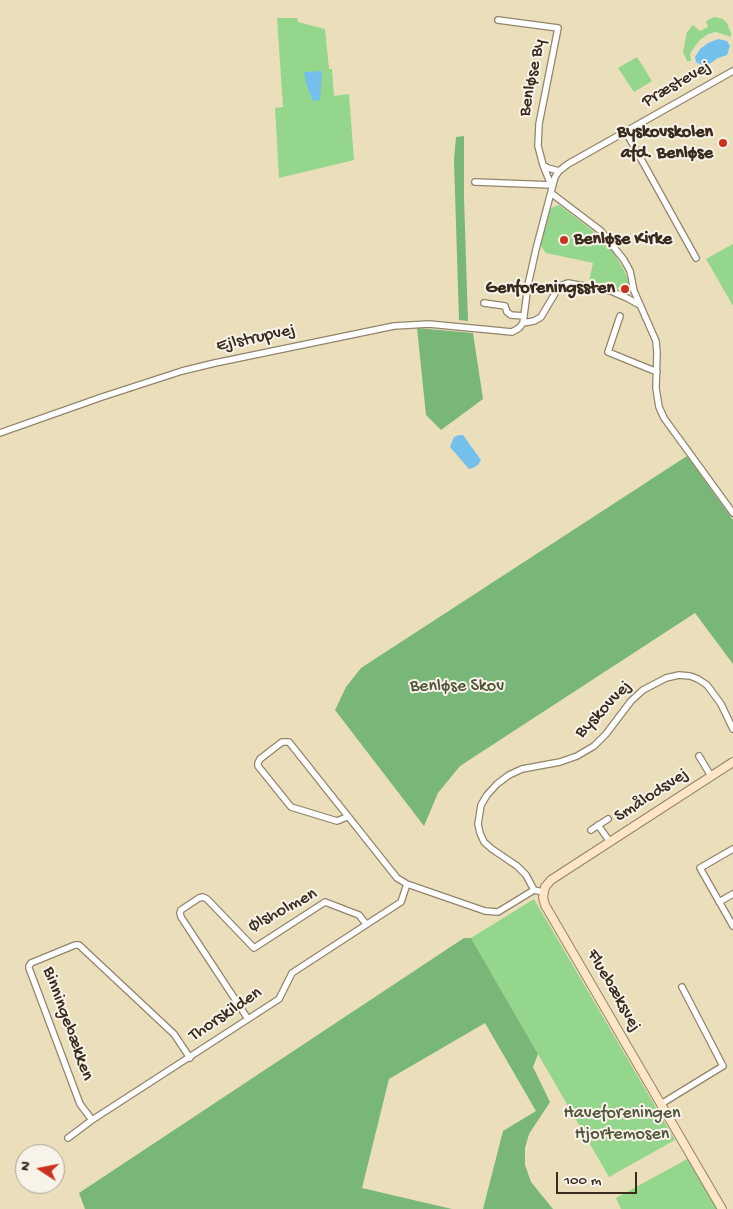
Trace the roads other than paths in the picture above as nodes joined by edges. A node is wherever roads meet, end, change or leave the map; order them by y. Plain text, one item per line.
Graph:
1 (498, 20) dead end
2 (733, 71) edge
3 (626, 132) junction
4 (543, 165) junction
5 (558, 170) junction
6 (475, 182) dead end
7 (552, 185) junction
8 (551, 193) junction
9 (696, 258) dead end
10 (634, 291) junction
11 (627, 298) junction
12 (484, 303) dead end
13 (640, 305) junction
14 (620, 316) dead end
15 (523, 319) junction
16 (656, 372) junction
17 (0, 433) edge
18 (733, 513) edge
19 (733, 729) edge
20 (699, 756) dead end
21 (733, 762) edge
22 (711, 776) junction
23 (347, 817) junction
24 (608, 819) dead end
25 (598, 825) junction
26 (591, 830) dead end
27 (610, 842) junction
28 (733, 849) edge
29 (407, 884) junction
30 (534, 890) junction
31 (543, 892) junction
32 (733, 894) edge
33 (719, 902) junction
34 (366, 924) junction
35 (733, 926) edge
36 (682, 987) dead end
37 (248, 1019) junction
38 (190, 1058) junction
39 (661, 1104) junction
40 (92, 1120) junction
41 (68, 1138) dead end
42 (722, 1209) edge

1 - 4 street, Benløse By
2 - 3 street, Præstevej
3 - 5 street, Præstevej
3 - 9 street
4 - 5 street
4 - 7 street, Benløse By
5 - 7 street
6 - 7 street
7 - 8 street
8 - 10 street
8 - 15 street
10 - 11 street
10 - 13 street
11 - 13 street
11 - 15 street
12 - 15 street
13 - 16 street
14 - 16 street
15 - 17 street, Ejlstrupvej
16 - 18 street
19 - 30 street, Byskovvej
20 - 22 street, Smålodsvej
21 - 22 street, Smålodsvej
22 - 27 street, Smålodsvej
23 - 23 street
23 - 29 street
24 - 25 street, Smålodsvej
25 - 26 street, Smålodsvej
25 - 27 street, Smålodsvej
27 - 31 street, Smålodsvej
28 - 33 street
29 - 30 street
29 - 34 street, Thorskilden
30 - 31 street
31 - 39 street, Fluebæksvej
32 - 33 street
33 - 35 street
34 - 37 street, Thorskilden
34 - 37 street, Ølsholmen
36 - 39 street
37 - 38 street, Thorskilden
38 - 40 street, Thorskilden
38 - 40 street, Binningebækken
39 - 42 street, Fluebæksvej
40 - 41 street, Thorskilden

